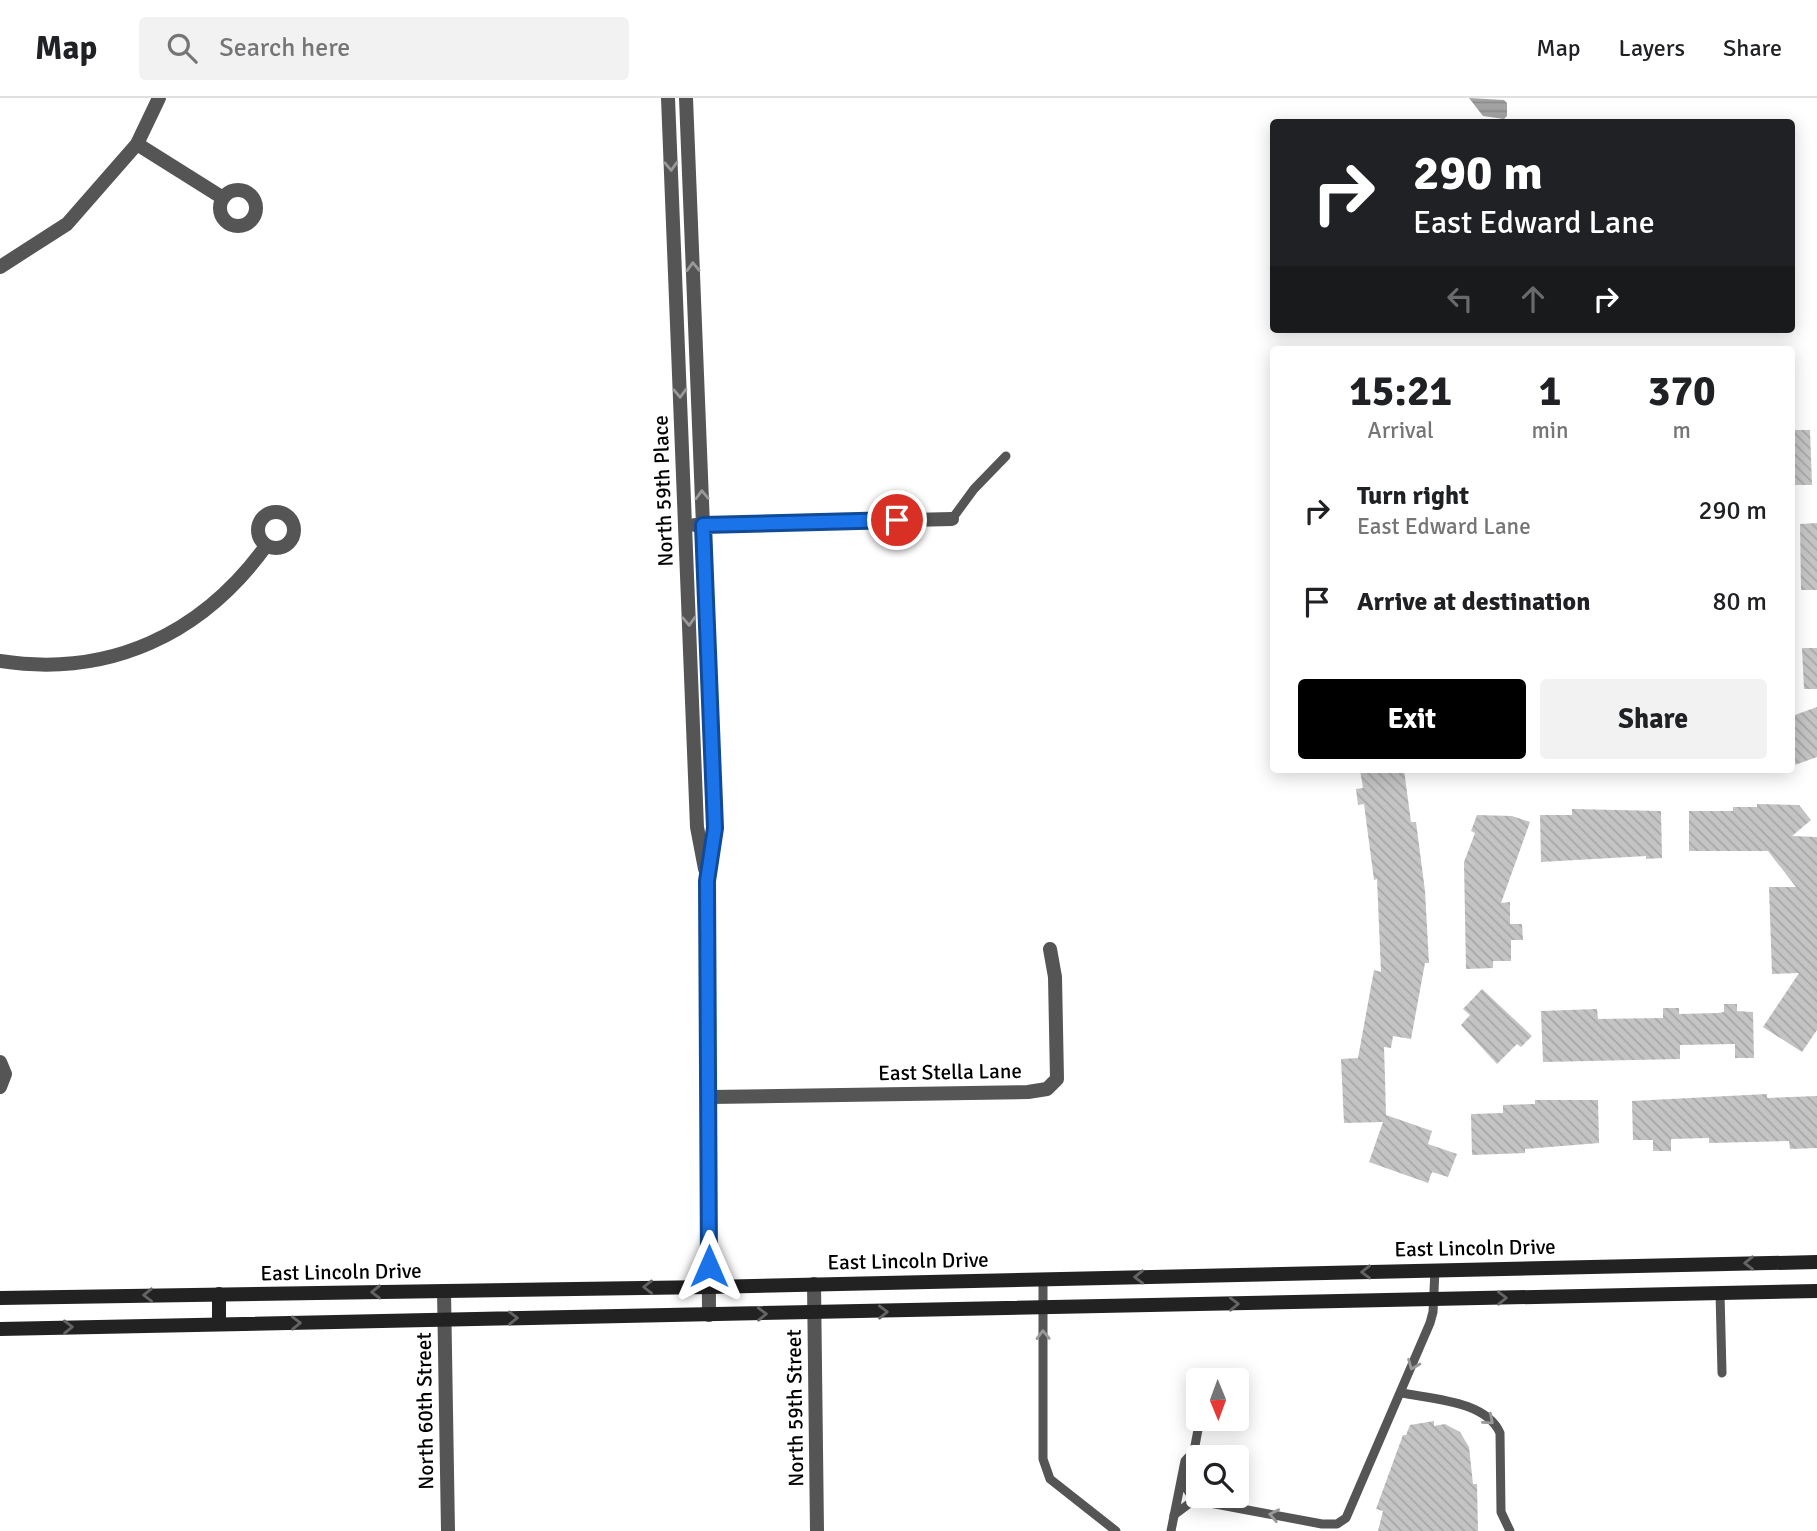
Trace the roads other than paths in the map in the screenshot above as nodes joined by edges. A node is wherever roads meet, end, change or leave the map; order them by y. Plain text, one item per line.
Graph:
1 (159, 98) edge
2 (668, 98) edge
3 (686, 98) edge
4 (137, 144) junction
5 (223, 198) dead end
6 (0, 267) edge
7 (1006, 456) dead end
8 (952, 519) joint
9 (685, 525) junction
10 (703, 525) junction
11 (267, 546) dead end
12 (0, 661) edge
13 (707, 881) junction
14 (1050, 949) dead end
15 (0, 1062) edge
16 (0, 1087) edge
17 (710, 1097) junction
18 (1817, 1262) edge
19 (1435, 1270) junction
20 (1043, 1280) junction
21 (814, 1284) junction
22 (709, 1287) junction
23 (444, 1291) junction
24 (1817, 1291) edge
25 (1720, 1293) junction
26 (219, 1294) junction
27 (0, 1298) edge
28 (1434, 1300) junction
29 (1043, 1308) junction
30 (815, 1313) junction
31 (709, 1315) junction
32 (444, 1320) junction
33 (219, 1324) junction
34 (0, 1329) edge
35 (1721, 1373) dead end
36 (1402, 1393) junction
37 (1186, 1460) edge
38 (1186, 1506) edge
39 (1237, 1508) edge
40 (1174, 1515) junction
41 (448, 1531) edge
42 (817, 1531) edge
43 (1116, 1531) edge
44 (1171, 1531) edge
45 (1510, 1531) edge

1 - 4 street
2 -> 9 street, North 59th Place
10 -> 3 street, North 59th Place
4 - 5 street
4 - 6 street
7 - 8 lane
8 - 10 street
9 - 10 street
9 -> 13 street, North 59th Place
10 - 13 street, North 59th Place
11 - 12 street
13 - 17 street, North 59th Place
14 - 17 street, East Stella Lane
15 - 16 street
17 - 22 street, North 59th Place
18 -> 19 main road, East Lincoln Drive
19 -> 20 main road, East Lincoln Drive
19 - 28 lane
20 - 21 main road, East Lincoln Drive
20 - 29 lane
21 - 22 main road, East Lincoln Drive
21 - 30 street, North 59th Street
22 -> 23 main road, East Lincoln Drive
22 - 31 street, North 59th Place
23 -> 26 main road, East Lincoln Drive
23 - 32 street, North 60th Street
24 - 25 main road
28 -> 25 main road
25 - 35 lane
26 -> 27 main road, East Lincoln Drive
26 - 33 main road
29 -> 28 main road
28 -> 36 lane
30 -> 29 main road
43 -> 29 lane
31 -> 30 main road
30 - 42 street, North 59th Street
32 -> 31 main road
33 -> 32 main road
32 - 41 street, North 60th Street
34 -> 33 main road
36 -> 39 lane
36 -> 45 lane
37 - 40 lane
38 - 40 lane
40 - 44 lane

